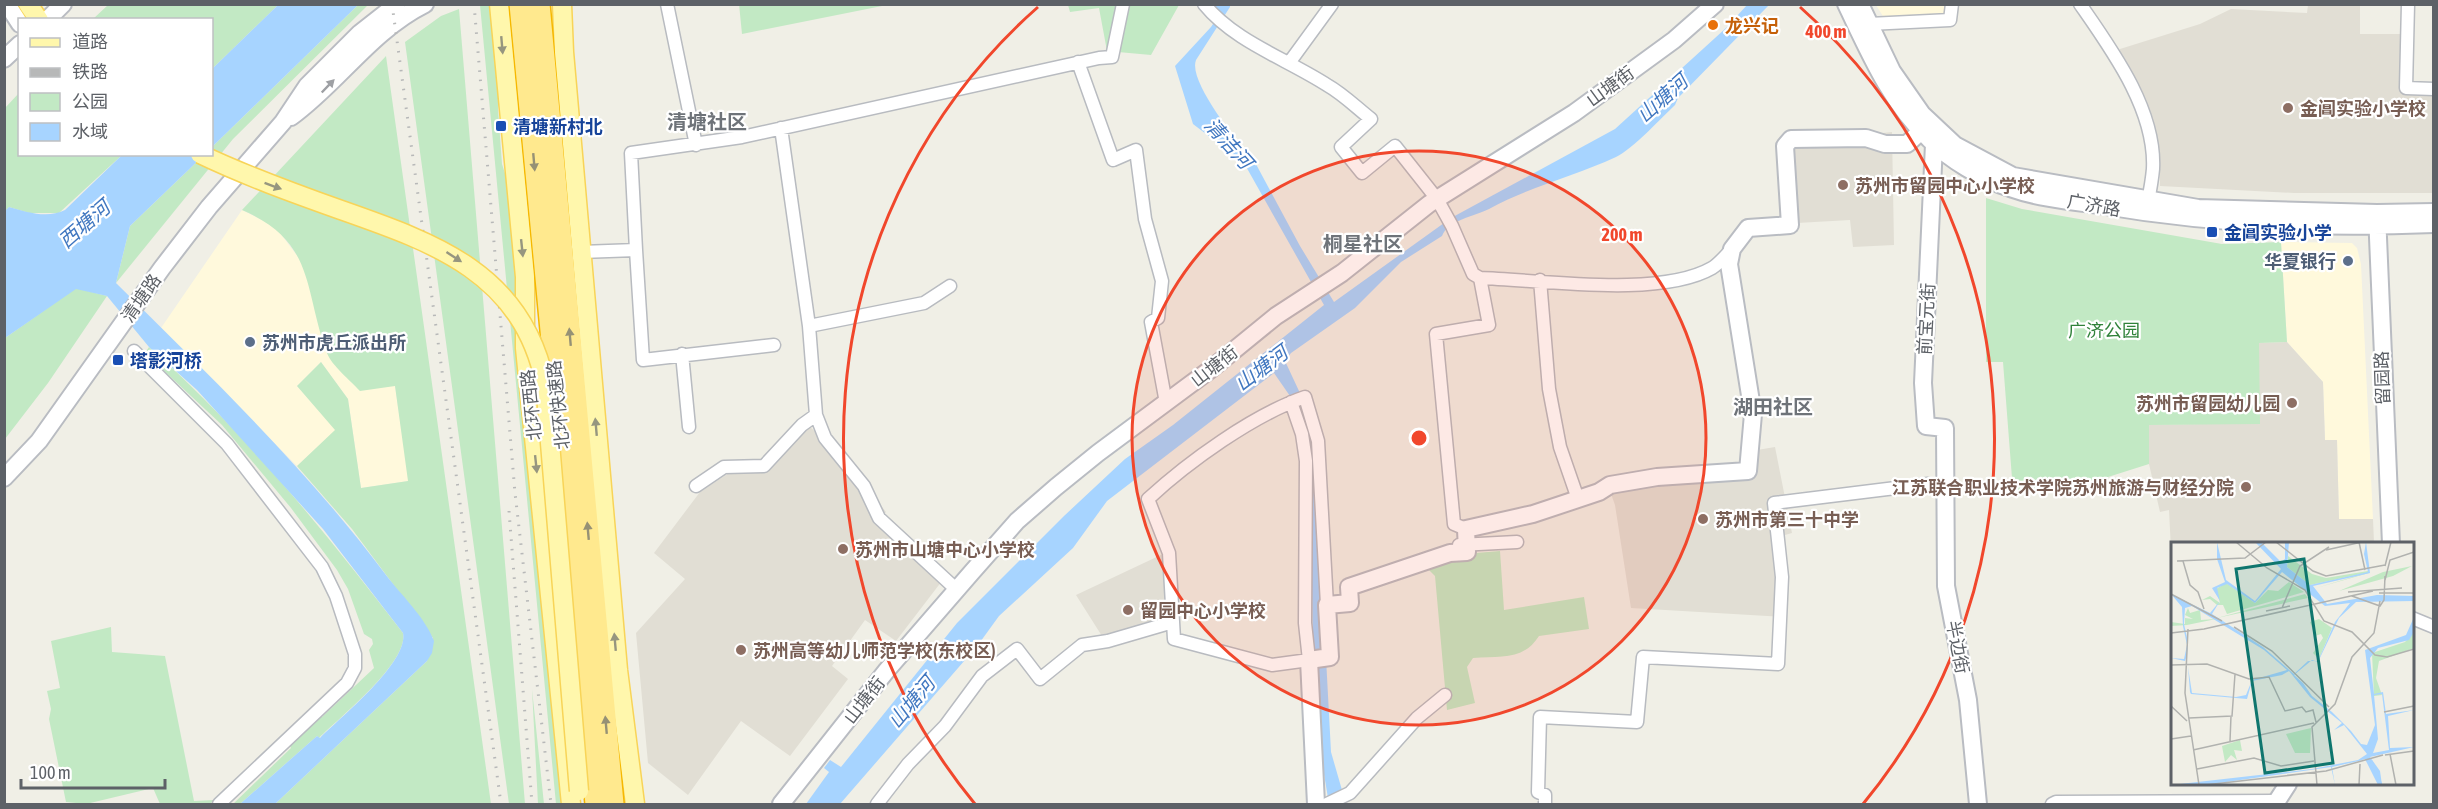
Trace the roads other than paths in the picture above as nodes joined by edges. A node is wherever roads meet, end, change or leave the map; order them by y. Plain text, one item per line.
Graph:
1 (7, 4) edge
2 (28, 4) edge
3 (397, 4) edge
4 (425, 4) edge
5 (499, 4) edge
6 (520, 4) edge
7 (539, 4) edge
8 (543, 4) edge
9 (562, 4) edge
10 (667, 4) edge
11 (1123, 4) edge
12 (1204, 4) edge
13 (1332, 4) edge
14 (1715, 4) edge
15 (1846, 4) edge
16 (1860, 4) edge
17 (1952, 4) edge
18 (2080, 4) edge
19 (2408, 4) edge
20 (50, 12) edge
21 (18, 21) edge
22 (1869, 24) junction
23 (542, 37) junction
24 (18, 46) edge
25 (4, 59) edge
26 (1078, 62) junction
27 (1289, 63) junction
28 (546, 81) junction
29 (2433, 89) edge
30 (283, 122) junction
31 (781, 128) junction
32 (1932, 133) junction
33 (696, 145) junction
34 (204, 156) edge
35 (1437, 199) junction
36 (2148, 201) junction
37 (2433, 212) edge
38 (2377, 219) junction
39 (2433, 224) edge
40 (1732, 249) junction
41 (636, 250) junction
42 (581, 252) junction
43 (1480, 278) junction
44 (1540, 280) junction
45 (950, 286) dead end
46 (809, 326) junction
47 (774, 345) dead end
48 (134, 351) dead end
49 (682, 354) junction
50 (1296, 401) junction
51 (1166, 403) junction
52 (816, 415) junction
53 (689, 427) dead end
54 (4, 478) edge
55 (696, 486) dead end
56 (1946, 490) junction
57 (1578, 499) junction
58 (1466, 530) junction
59 (1518, 542) dead end
60 (2391, 542) edge
61 (957, 590) junction
62 (1330, 603) junction
63 (2414, 619) edge
64 (1173, 621) junction
65 (2433, 627) edge
66 (1179, 638) dead end
67 (1313, 658) junction
68 (1445, 695) dead end
69 (2287, 785) edge
70 (577, 800) edge
71 (2276, 803) edge
72 (219, 804) edge
73 (596, 804) edge
74 (615, 804) edge
75 (635, 804) edge
76 (781, 804) edge
77 (877, 804) edge
78 (1316, 804) edge
79 (1327, 804) edge
80 (1545, 804) edge
81 (1978, 804) edge
82 (2052, 804) edge

1 - 21 street
2 - 20 main road
3 - 30 street, 清塘路
30 -> 4 street, 清塘路
5 -> 70 main road, 北环西路
6 - 28 highway, 北环快速路
7 - 23 highway, 北环快速路
8 - 23 highway
9 - 28 main road
10 - 33 street
11 - 26 street
12 - 27 street
13 - 27 street
14 - 35 street, 山塘街
15 - 32 street, 广济路
16 - 22 street, 广济路
17 - 22 street
18 - 36 street
19 - 29 street
22 - 32 street, 广济路
23 - 28 highway, 北环快速路
24 - 25 street
26 - 31 street
26 - 51 street
27 - 35 street
28 - 42 main road
28 -> 73 highway, 北环快速路
74 -> 28 highway, 北环快速路
30 - 54 street, 清塘路
31 - 33 street
31 - 46 street
32 - 36 street, 广济路
32 - 38 street, 广济路
32 - 40 street
32 - 56 street, 前宝元街
33 - 41 street
34 -> 70 main road, bridge
35 - 43 street
35 - 51 street, 山塘街
36 - 38 street, 广济路
37 - 38 street, 广济路
38 - 39 street, 广济路
38 - 60 street, 留园路
40 - 44 street
40 - 57 street
41 - 42 street
41 - 49 street
75 -> 42 main road
43 - 44 street
43 - 58 street
44 - 57 street
45 - 46 street
46 - 52 street
47 - 49 street
48 - 72 street
49 - 53 street
50 - 62 street
50 - 64 street
50 - 67 street
51 - 61 street, 山塘街
52 - 55 street
52 - 61 street
56 - 80 street
56 - 81 street, 半边街
57 - 58 street
58 - 62 street
59 - 62 street
61 - 76 street, 山塘街
62 - 67 street
63 - 65 street
64 - 67 street
64 - 77 street
66 - 67 street
67 - 78 street
68 - 79 street
69 - 71 street
71 - 82 street

